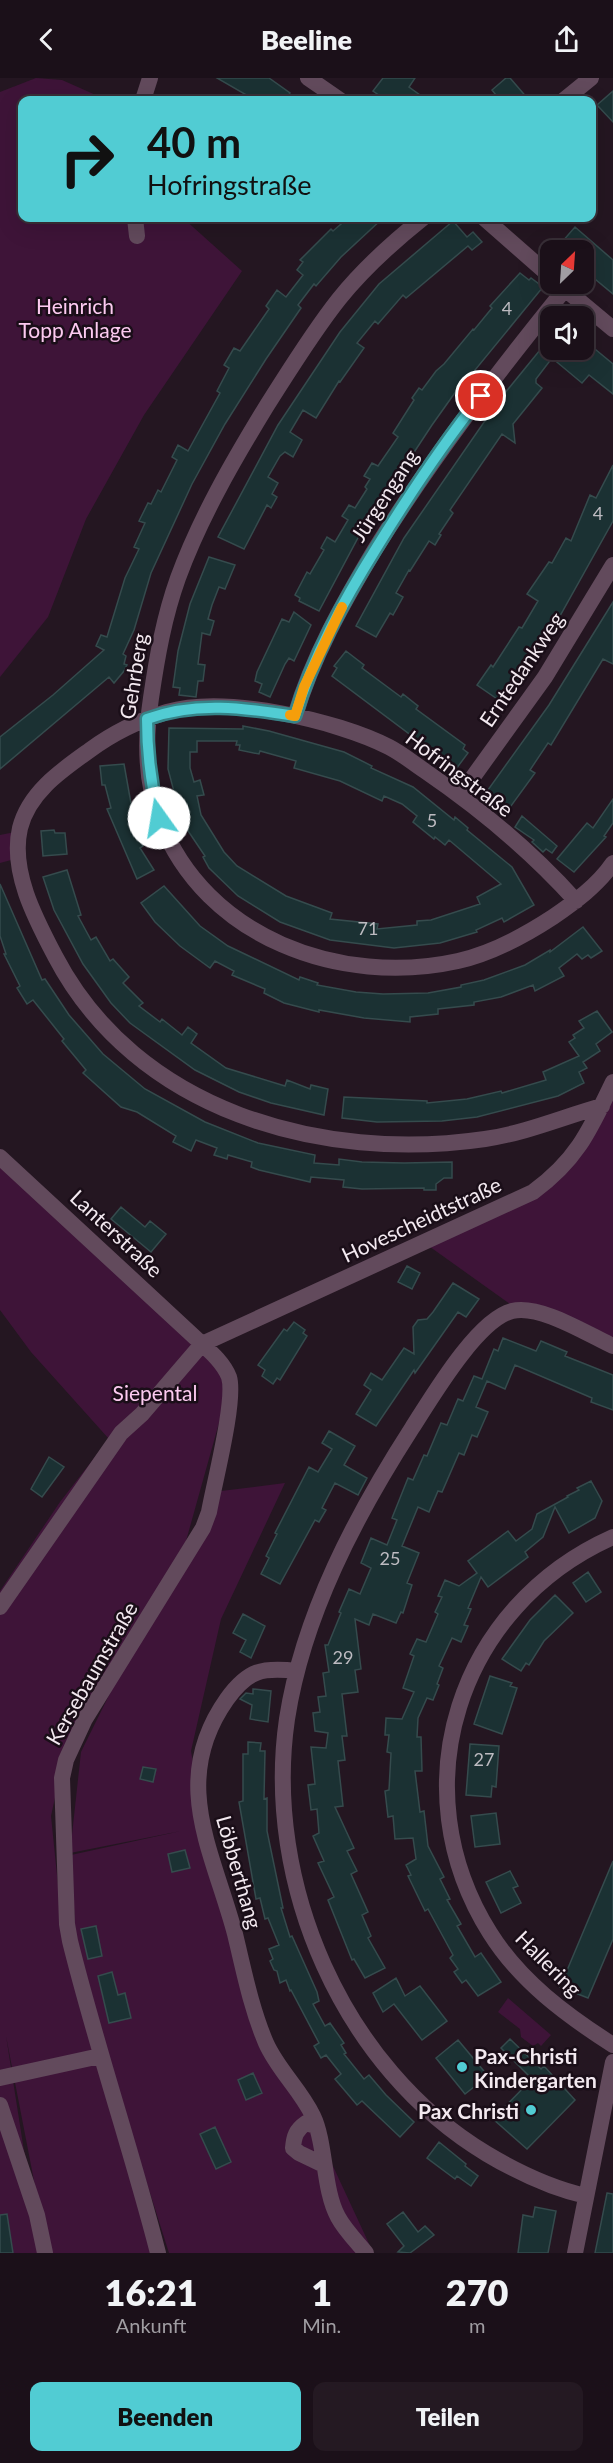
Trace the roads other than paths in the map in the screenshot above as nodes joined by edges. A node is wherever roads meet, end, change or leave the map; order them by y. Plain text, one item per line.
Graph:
1 (150, 78) edge
2 (308, 78) edge
3 (591, 78) edge
4 (144, 96) edge
5 (334, 96) edge
6 (569, 96) edge
7 (135, 222) edge
8 (418, 222) edge
9 (489, 222) edge
10 (137, 236) dead end
11 (540, 267) edge
12 (556, 294) edge
13 (571, 294) edge
14 (613, 329) edge
15 (613, 565) edge
16 (295, 716) junction
17 (147, 719) junction
18 (460, 795) junction
19 (613, 863) edge
20 (576, 901) junction
21 (613, 1082) edge
22 (602, 1106) junction
23 (0, 1157) edge
24 (202, 1344) junction
25 (613, 1346) edge
26 (613, 1537) edge
27 (0, 1607) edge
28 (297, 1671) junction
29 (613, 2045) edge
30 (100, 2056) junction
31 (613, 2062) edge
32 (0, 2078) edge
33 (0, 2105) edge
34 (316, 2126) junction
35 (324, 2165) junction
36 (586, 2196) junction
37 (45, 2253) edge
38 (158, 2253) edge
39 (366, 2253) edge
40 (576, 2253) edge

1 - 4 street
2 - 5 street
3 - 6 street
7 - 10 street
8 - 17 street, Gehrberg
9 - 11 street
12 - 16 street, Jürgengang
13 - 14 street
15 - 18 street, Erntedankweg
16 - 17 street, Hofringstraße
16 - 18 street, Hofringstraße
17 - 20 street, Gehrberg
17 - 22 street, Hofringstraße
18 - 20 street, Hofringstraße
19 - 20 street, Gehrberg
21 - 22 street, Hovescheidtstraße
22 - 24 street, Hovescheidtstraße
23 - 24 street, Lanterstraße
24 - 27 street
24 - 30 street, Kersebaumstraße
25 - 28 street
26 - 29 street, Hallering
28 - 34 street, Löbberthang
28 - 36 street
30 - 32 street
30 - 38 street, Kersebaumstraße
31 - 36 street
33 - 37 street
34 - 35 street, Löbberthang
34 - 35 street
35 - 39 street, Löbberthang
36 - 40 street

